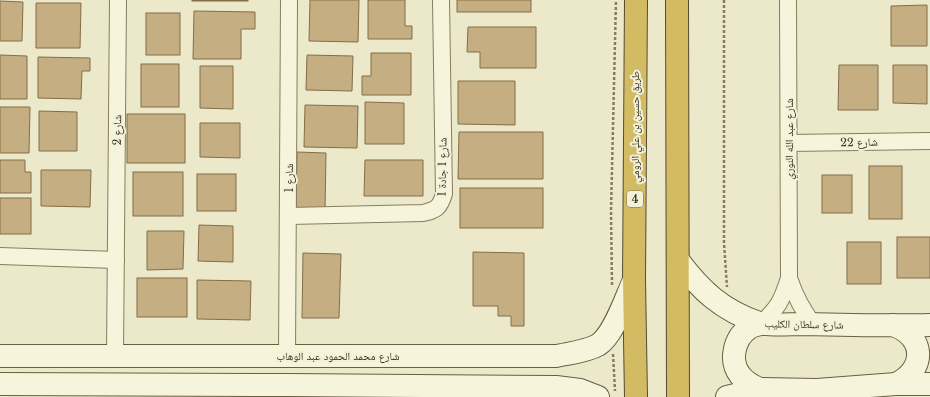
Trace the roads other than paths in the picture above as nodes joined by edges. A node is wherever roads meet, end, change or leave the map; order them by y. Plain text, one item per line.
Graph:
1 (118, 0) edge
2 (289, 0) edge
3 (441, 0) edge
4 (636, 0) edge
5 (677, 0) edge
6 (788, 0) edge
7 (930, 141) edge
8 (789, 143) junction
9 (289, 216) junction
10 (0, 256) edge
11 (116, 260) junction
12 (678, 260) junction
13 (789, 278) junction
14 (634, 280) junction
15 (760, 324) junction
16 (814, 324) junction
17 (893, 325) junction
18 (930, 325) edge
19 (115, 355) junction
20 (0, 356) edge
21 (287, 356) junction
22 (417, 356) junction
23 (0, 384) edge
24 (896, 384) junction
25 (930, 384) edge
26 (412, 386) junction
27 (287, 391) edge
28 (765, 393) edge
29 (815, 393) edge
30 (598, 397) edge
31 (636, 397) edge
32 (678, 397) edge
33 (727, 397) edge

1 - 11 street, شارع 2
2 - 9 street, شارع 1
3 - 9 street, شارع 1 جادة 1
4 - 14 highway, طريق حسين بن علي الرومي / 4
5 - 12 highway
6 - 8 street, شارع عبد الله النوري
7 - 8 street, شارع 22
8 - 13 street, شارع عبد الله النوري
9 - 21 street, شارع 1
10 - 11 street
11 - 19 street, شارع 2
12 - 15 street, شارع سلطان الكليب
12 - 32 highway
13 - 15 street, شارع عبد الله النوري
13 - 16 street, شارع عبد الله النوري
14 - 22 street, شارع محمد الحمود عبد الوهاب
14 - 31 highway, طريق حسين بن علي الرومي / 4
15 - 16 street, شارع سلطان الكليب
15 - 28 street
16 - 17 street, شارع سلطان الكليب
17 - 18 street, شارع سلطان الكليب
17 - 24 street
19 - 20 street, شارع محمد الحمود عبد الوهاب
19 - 21 street, شارع محمد الحمود عبد الوهاب
21 - 22 street, شارع محمد الحمود عبد الوهاب
22 - 26 street
23 - 27 street
24 - 25 street
24 - 29 street
26 - 27 street
26 - 30 street
28 - 29 street
28 - 33 street

